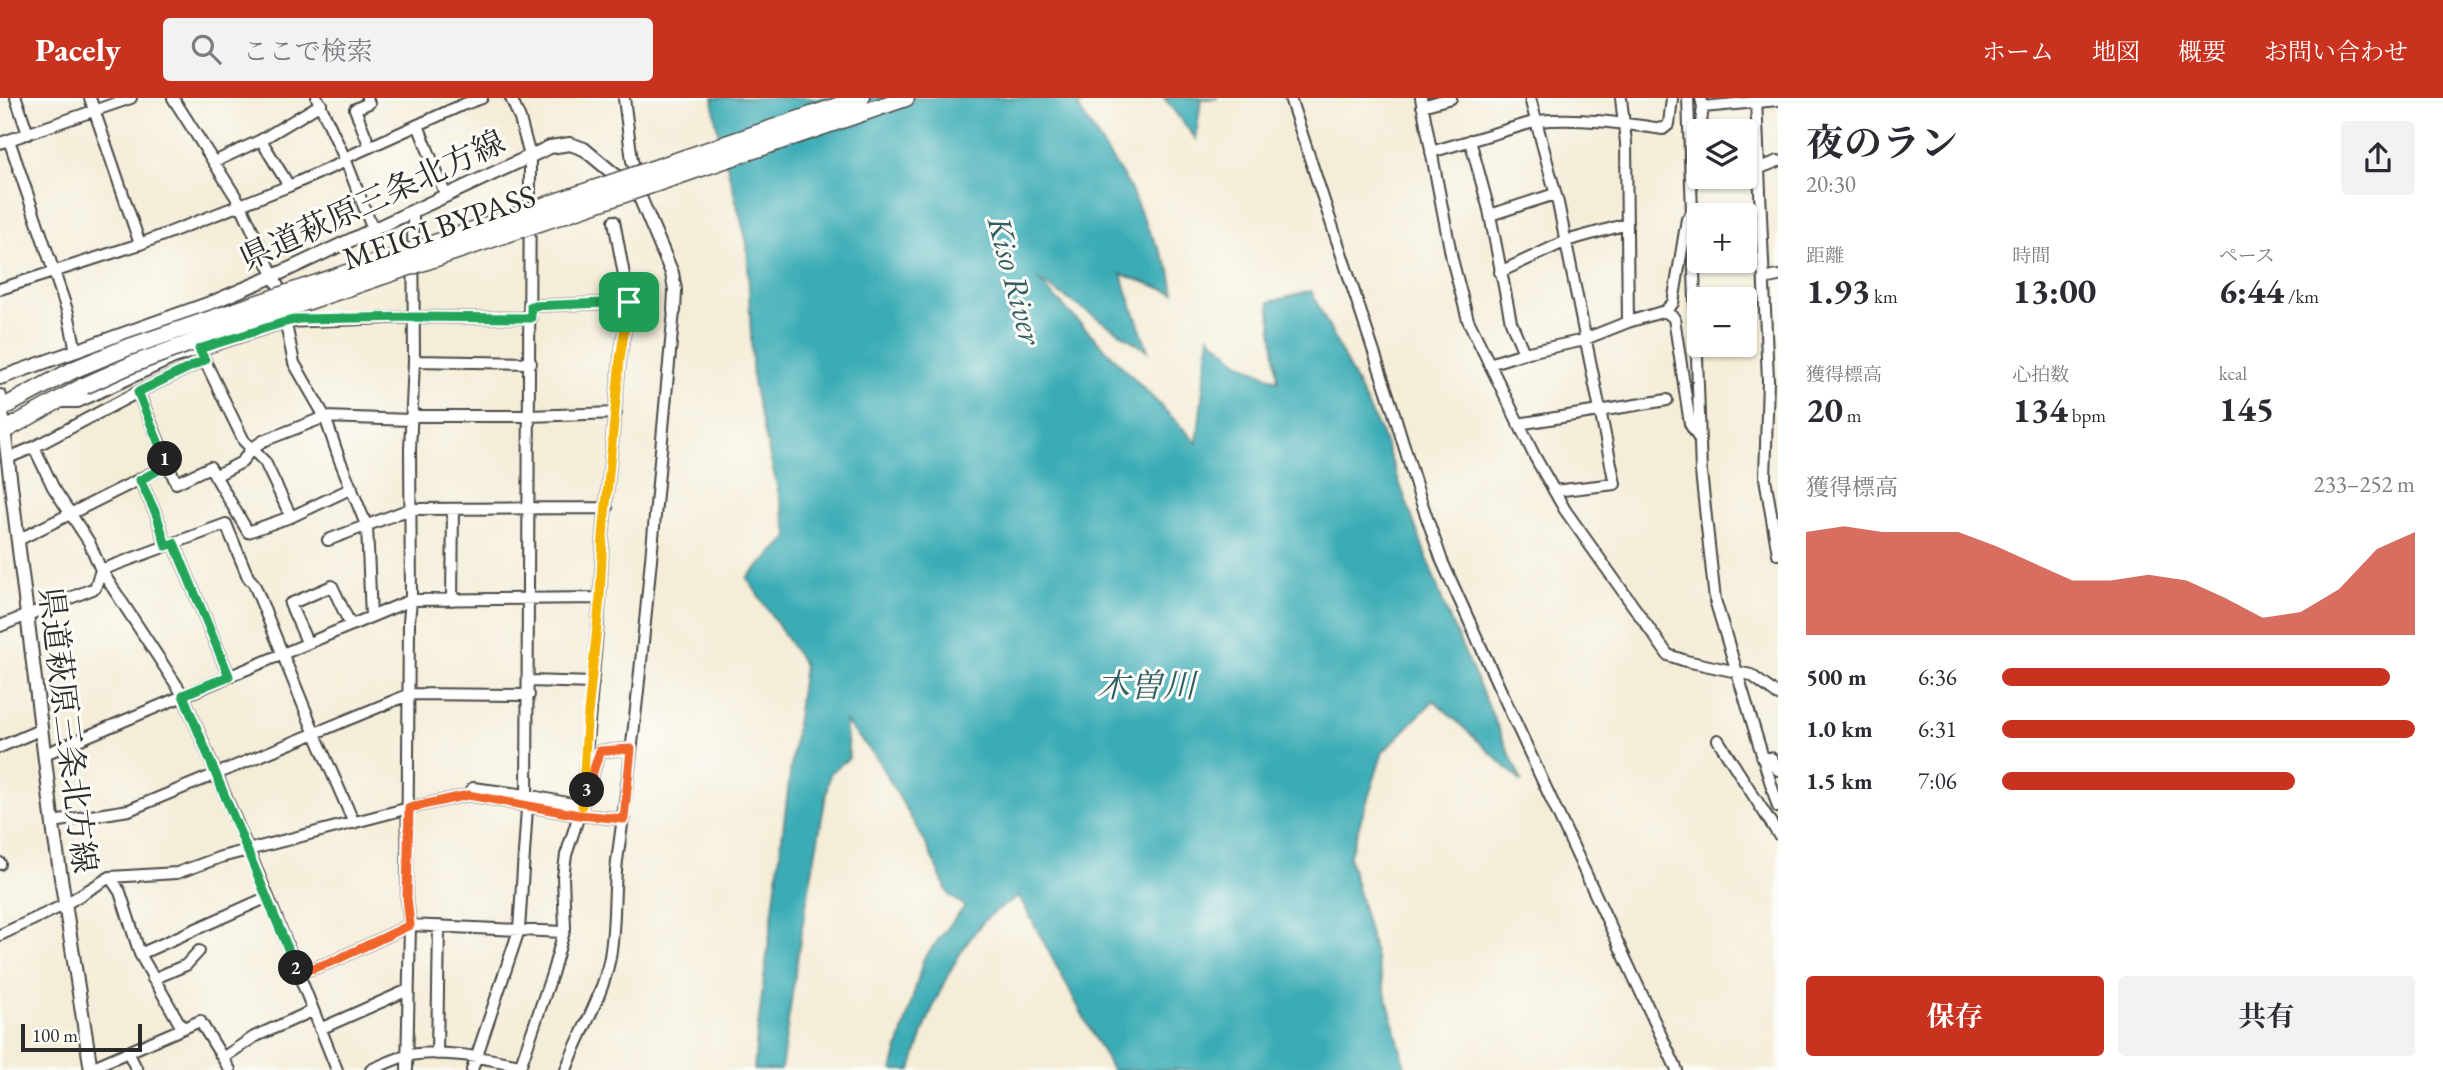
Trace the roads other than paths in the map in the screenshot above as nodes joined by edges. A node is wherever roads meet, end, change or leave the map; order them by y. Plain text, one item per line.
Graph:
1 (16, 98) edge
2 (90, 98) edge
3 (131, 98) edge
4 (173, 98) edge
5 (367, 98) edge
6 (482, 98) edge
7 (511, 98) edge
8 (624, 98) edge
9 (861, 98) edge
10 (906, 98) edge
11 (1290, 98) edge
12 (1451, 98) edge
13 (1530, 98) edge
14 (1621, 98) edge
15 (1672, 98) edge
16 (1688, 98) edge
17 (1778, 100) edge
18 (319, 101) edge
19 (1756, 101) edge
20 (1421, 102) edge
21 (1702, 102) edge
22 (95, 111) junction
23 (1689, 119) edge
24 (1537, 121) junction
25 (1625, 124) junction
26 (418, 125) junction
27 (28, 134) junction
28 (261, 140) junction
29 (1471, 140) junction
30 (5, 142) edge
31 (370, 147) junction
32 (1431, 152) junction
33 (530, 156) junction
34 (345, 160) junction
35 (1778, 161) edge
36 (215, 162) junction
37 (1760, 168) junction
38 (289, 186) junction
39 (639, 194) junction
40 (1555, 194) junction
41 (446, 196) junction
42 (241, 205) junction
43 (413, 211) junction
44 (1490, 215) junction
45 (1687, 219) edge
46 (614, 221) dead end
47 (1628, 224) junction
48 (373, 230) junction
49 (1566, 241) junction
50 (141, 244) junction
51 (55, 271) junction
52 (1500, 272) junction
53 (1695, 273) edge
54 (274, 276) junction
55 (1778, 276) edge
56 (1764, 279) junction
57 (0, 289) edge
58 (629, 302) junction
59 (531, 306) junction
60 (674, 311) joint
61 (1665, 311) junction
62 (414, 317) junction
63 (531, 318) junction
64 (285, 322) junction
65 (1628, 322) junction
66 (1586, 338) junction
67 (199, 349) junction
68 (76, 351) junction
69 (1524, 353) junction
70 (205, 360) junction
71 (414, 361) junction
72 (531, 363) junction
73 (1489, 364) junction
74 (0, 378) edge
75 (1773, 380) edge
76 (138, 392) junction
77 (1667, 400) dead end
78 (53, 402) junction
79 (1, 404) edge
80 (1600, 409) junction
81 (616, 413) junction
82 (528, 416) junction
83 (326, 417) junction
84 (411, 418) junction
85 (1518, 424) junction
86 (1772, 424) edge
87 (2, 432) edge
88 (1700, 440) junction
89 (34, 447) junction
90 (251, 449) junction
91 (8, 458) junction
92 (168, 465) junction
93 (215, 476) junction
94 (140, 480) junction
95 (352, 488) junction
96 (1554, 491) junction
97 (527, 508) junction
98 (607, 508) junction
99 (410, 509) junction
100 (453, 509) junction
101 (72, 514) junction
102 (291, 516) junction
103 (240, 519) junction
104 (1775, 523) edge
105 (226, 524) junction
106 (367, 527) junction
107 (18, 540) junction
108 (328, 540) dead end
109 (170, 545) junction
110 (1778, 554) edge
111 (101, 570) junction
112 (600, 598) junction
113 (411, 600) junction
114 (452, 600) junction
115 (529, 600) junction
116 (27, 614) junction
117 (371, 615) junction
118 (350, 624) junction
119 (0, 626) edge
120 (307, 642) junction
121 (283, 653) junction
122 (1737, 672) junction
123 (229, 676) junction
124 (529, 681) junction
125 (593, 683) junction
126 (410, 694) junction
127 (183, 695) junction
128 (529, 695) junction
129 (1778, 695) edge
130 (42, 729) junction
131 (315, 734) junction
132 (1718, 740) dead end
133 (0, 747) edge
134 (631, 749) junction
135 (45, 754) junction
136 (1762, 758) junction
137 (1778, 770) edge
138 (217, 775) junction
139 (468, 795) junction
140 (527, 804) junction
141 (1778, 807) edge
142 (409, 808) junction
143 (580, 811) junction
144 (624, 819) junction
145 (53, 822) junction
146 (354, 823) junction
147 (1778, 834) edge
148 (248, 850) junction
149 (110, 877) junction
150 (268, 897) junction
151 (64, 905) junction
152 (410, 925) junction
153 (439, 926) junction
154 (519, 930) junction
155 (563, 932) junction
156 (0, 935) edge
157 (199, 951) dead end
158 (140, 954) junction
159 (299, 973) junction
160 (153, 979) junction
161 (408, 990) junction
162 (312, 1012) junction
163 (182, 1028) junction
164 (320, 1030) junction
165 (128, 1052) junction
166 (437, 1054) junction
167 (408, 1055) junction
168 (477, 1056) junction
169 (224, 1057) junction
170 (519, 1068) edge
171 (91, 1069) edge
172 (136, 1070) edge
173 (230, 1070) edge
174 (337, 1070) edge
175 (371, 1070) edge
176 (408, 1070) edge
177 (472, 1070) edge
178 (566, 1070) edge
179 (1678, 1070) edge

1 - 27 street
2 - 22 street
3 - 22 street
4 - 36 street
5 - 31 street
6 - 26 street
7 - 33 street
8 - 39 street
9 - 79 highway, MEIGI BYPASS, bridge
10 - 78 highway, MEIGI BYPASS, bridge
11 - 179 street
12 - 20 street
13 - 24 street
14 - 25 street
15 - 25 street
16 - 23 street
17 - 19 street
18 - 28 street
18 - 34 street
19 - 21 street
19 - 37 street
20 - 32 street
22 - 27 street
22 - 50 street
24 - 25 street
24 - 29 street
24 - 40 street
25 - 47 street
26 - 31 street
26 - 41 street
27 - 30 street
28 - 36 street
28 - 38 street
29 - 32 street
29 - 44 street
30 - 51 street
31 - 34 street
32 - 73 street
33 - 39 main road, 県道萩原三条北方線
33 - 41 main road, 県道萩原三条北方線
33 - 59 street
34 - 38 street
34 - 48 street
35 - 37 street
36 - 42 street
37 - 56 street
38 - 42 street
39 - 60 main road, 県道萩原三条北方線
40 - 44 street
40 - 49 street
41 - 43 main road, 県道萩原三条北方線
42 - 50 street
42 - 54 street
43 - 48 main road, 県道萩原三条北方線
43 - 62 street
44 - 52 street
45 - 61 street
46 - 58 street
47 - 49 street
47 - 65 street
48 - 54 main road, 県道萩原三条北方線
49 - 52 street
49 - 66 street
50 - 51 street
51 - 57 street
51 - 68 street
52 - 69 street
53 - 88 street
54 - 64 street
54 - 68 main road, 県道萩原三条北方線
55 - 56 street
56 - 75 street
58 - 59 street
58 - 81 street
59 - 63 street
60 - 134 street
61 - 65 street
61 - 88 street
62 - 63 street
62 - 64 street
62 - 71 street
63 - 72 street
64 - 67 street
64 - 83 street
65 - 66 street
66 - 69 street
66 - 80 street
67 - 70 street
67 - 78 street
68 - 74 main road, 県道萩原三条北方線
69 - 73 street
70 - 76 street
70 - 90 street
71 - 72 street
71 - 84 street
72 - 82 street
73 - 85 street
75 - 86 street
76 - 89 street
76 - 92 street
77 - 80 street
78 - 87 highway, MEIGI BYPASS
79 - 87 main road, 県道萩原三条北方線
80 - 85 street
80 - 96 street
81 - 82 street
81 - 98 street
82 - 84 street
82 - 97 street
83 - 84 street
83 - 90 street
83 - 95 street
84 - 99 street
85 - 96 street
86 - 104 street
87 - 91 main road, 県道萩原三条北方線
88 - 122 street
89 - 91 street
89 - 101 street
90 - 93 street
90 - 102 street
91 - 107 main road, 県道萩原三条北方線
92 - 93 street
92 - 94 street
93 - 103 street
94 - 101 street
94 - 109 street
95 - 102 street
95 - 106 street
96 - 122 street
97 - 98 street
97 - 100 street
97 - 115 street
98 - 112 street
99 - 100 street
99 - 106 street
99 - 113 street
100 - 114 street
101 - 107 street
101 - 111 street
102 - 103 street
103 - 105 street
104 - 110 street
105 - 109 street
105 - 121 street
106 - 108 street
106 - 117 street
107 - 116 main road, 県道萩原三条北方線
109 - 111 street
109 - 123 street
111 - 116 street
111 - 127 street
112 - 115 street
112 - 125 street
113 - 114 street
113 - 117 street
113 - 126 street
114 - 115 street
115 - 124 street
116 - 119 street
116 - 130 main road, 県道萩原三条北方線
117 - 118 street
118 - 120 street
118 - 120 street
120 - 121 street
121 - 123 street
121 - 131 street
122 - 129 street
122 - 136 street
123 - 127 street
124 - 125 street
124 - 128 street
125 - 143 street
126 - 128 street
126 - 131 street
126 - 142 street
127 - 135 street
127 - 138 street
128 - 140 street
130 - 133 street
130 - 135 main road, 県道萩原三条北方線
131 - 138 street
131 - 146 street
132 - 147 street
134 - 143 street
134 - 144 street
135 - 145 main road, 県道萩原三条北方線
136 - 137 street
136 - 141 street
138 - 145 street
138 - 148 street
139 - 140 street
139 - 140 street
139 - 142 street
139 - 144 street
140 - 143 street
140 - 154 street
142 - 146 street
142 - 152 street
143 - 155 street
144 - 178 street
145 - 151 main road, 県道萩原三条北方線
146 - 148 street
148 - 149 street
148 - 150 street
149 - 151 street
149 - 158 street
150 - 158 street
150 - 159 street
151 - 156 street
151 - 171 main road, 県道萩原三条北方線
152 - 153 street
152 - 159 street
152 - 161 street
153 - 154 street
153 - 166 street
154 - 155 street
154 - 168 street
155 - 170 street
157 - 160 street
158 - 160 street
159 - 162 street
160 - 163 street
161 - 164 street
161 - 167 street
162 - 164 street
162 - 169 street
163 - 165 street
163 - 169 street
164 - 174 street
165 - 171 street
165 - 172 street
166 - 167 street
166 - 168 street
167 - 175 street
167 - 176 street
168 - 170 street
168 - 177 street
169 - 173 street

